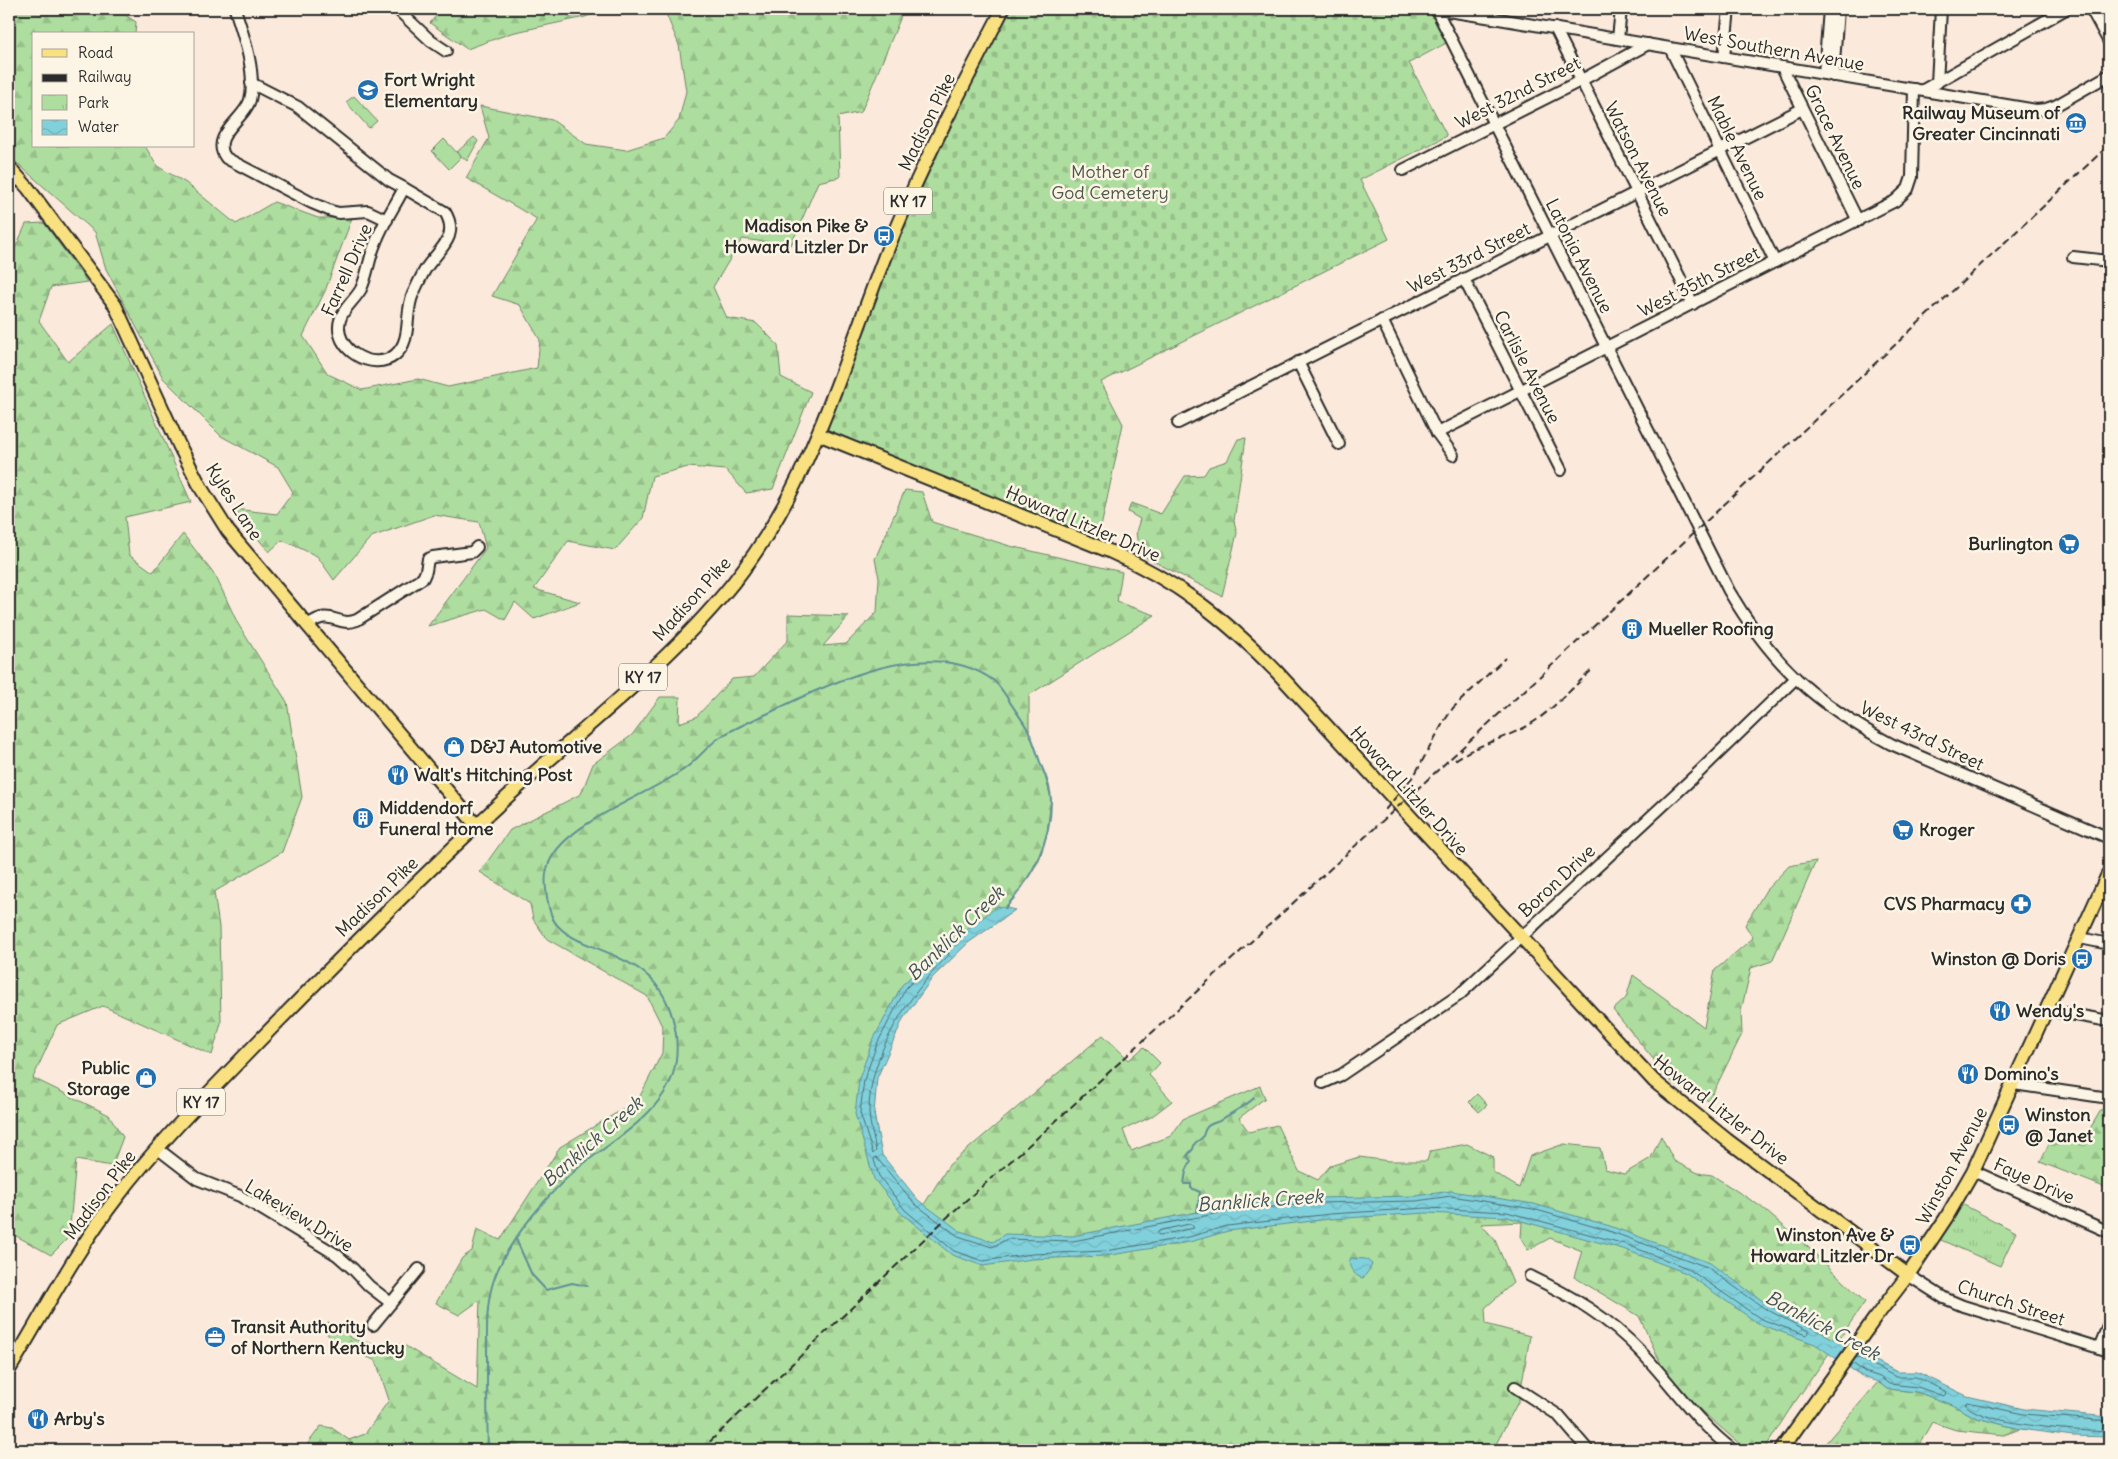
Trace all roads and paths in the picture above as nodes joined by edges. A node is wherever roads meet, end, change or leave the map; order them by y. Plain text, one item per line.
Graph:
1 (235, 9) edge
2 (396, 9) edge
3 (1003, 9) edge
4 (1621, 9) edge
5 (1729, 9) edge
6 (1829, 9) edge
7 (1838, 9) edge
8 (1941, 9) edge
9 (2066, 9) edge
10 (2091, 9) edge
11 (1437, 10) edge
12 (1493, 13) edge
13 (1554, 28) junction
14 (1618, 39) junction
15 (2109, 42) edge
16 (1648, 44) junction
17 (1670, 48) junction
18 (446, 50) dead end
19 (1724, 57) junction
20 (1782, 67) junction
21 (1828, 75) junction
22 (2109, 75) edge
23 (1580, 81) junction
24 (251, 83) junction
25 (1937, 83) junction
26 (1918, 90) junction
27 (1802, 108) junction
28 (1494, 122) junction
29 (1719, 150) junction
30 (1403, 170) dead end
31 (13, 171) edge
32 (9, 187) edge
33 (404, 188) junction
34 (1636, 192) junction
35 (387, 220) junction
36 (1858, 221) junction
37 (1550, 235) junction
38 (2073, 257) dead end
39 (2109, 261) edge
40 (1775, 262) junction
41 (1464, 278) junction
42 (1693, 304) junction
43 (1382, 320) junction
44 (1607, 347) junction
45 (1298, 362) junction
46 (1520, 390) junction
47 (1178, 423) dead end
48 (1437, 432) junction
49 (818, 434) junction
50 (1338, 444) dead end
51 (1453, 455) dead end
52 (1561, 470) dead end
53 (1692, 518) joint
54 (477, 547) dead end
55 (308, 625) junction
56 (1795, 679) junction
57 (476, 825) junction
58 (2109, 838) edge
59 (2109, 872) edge
60 (1520, 938) junction
61 (2080, 938) junction
62 (2109, 944) edge
63 (2048, 1010) junction
64 (2109, 1021) edge
65 (1323, 1083) dead end
66 (2014, 1084) junction
67 (2109, 1098) edge
68 (158, 1149) junction
69 (1973, 1171) junction
70 (2109, 1232) edge
71 (419, 1269) dead end
72 (1908, 1275) junction
73 (1530, 1276) dead end
74 (390, 1303) junction
75 (2109, 1323) edge
76 (372, 1325) dead end
77 (2099, 1348) junction
78 (2109, 1351) edge
79 (9, 1370) edge
80 (1515, 1387) dead end
81 (1588, 1450) edge
82 (1733, 1450) edge
83 (1781, 1450) edge

1 - 24 street
2 - 18 street
3 - 49 main road, Madison Pike / KY 17
4 - 14 street
5 - 19 street
6 - 21 street
7 - 21 street
8 - 25 street
9 - 25 street
10 - 15 street
11 - 12 street, West Southern Avenue
11 - 28 street, Latonia Avenue
12 - 13 street, West Southern Avenue
13 - 14 street, West Southern Avenue
13 - 23 street, Watson Avenue
14 - 16 street, West Southern Avenue
16 - 17 street, West Southern Avenue
16 - 23 street, West 32nd Street
17 - 19 street, West Southern Avenue
17 - 29 street, Mable Avenue
19 - 20 street, West Southern Avenue
20 - 21 street, West Southern Avenue
20 - 27 street, Grace Avenue
21 - 26 street, West Southern Avenue
22 - 26 street, West Southern Avenue
23 - 28 street, West 32nd Street
23 - 34 street, Watson Avenue
24 - 33 street, Farrell Drive
24 - 35 street
25 - 26 street
26 - 36 street, West 35th Street
27 - 29 street, West 33rd Street
27 - 36 street, Grace Avenue
28 - 30 street, West 32nd Street
28 - 37 street, Latonia Avenue
29 - 34 street, West 33rd Street
29 - 40 street, Mable Avenue
31 - 32 street
31 - 55 main road, Kyles Lane
33 - 35 street, Farrell Drive
33 - 35 street, Farrell Drive
34 - 37 street, West 33rd Street
34 - 42 street, Watson Avenue
36 - 40 street, West 35th Street
37 - 41 street, West 33rd Street
37 - 44 street, Latonia Avenue
38 - 39 street
40 - 42 street, West 35th Street
41 - 43 street, West 33rd Street
41 - 46 street, Carlisle Avenue
42 - 44 street, West 35th Street
43 - 45 street, West 33rd Street
43 - 48 street
44 - 46 street, West 35th Street
44 - 53 street, Latonia Avenue
45 - 47 street, West 33rd Street
45 - 50 street
46 - 48 street, West 35th Street
46 - 52 street, Carlisle Avenue
48 - 51 street
49 - 57 main road, Madison Pike / KY 17
49 - 60 main road, Howard Litzler Drive
53 - 56 street, West 43rd Street
54 - 55 street
55 - 57 main road, Kyles Lane
56 - 58 street, West 43rd Street
56 - 60 street, Boron Drive
57 - 68 main road, Madison Pike / KY 17
59 - 61 main road, Winston Avenue
60 - 65 street, Boron Drive
60 - 72 main road, Howard Litzler Drive
61 - 62 street
61 - 63 main road, Winston Avenue
63 - 64 street
63 - 66 main road, Winston Avenue
66 - 67 street
66 - 69 main road, Winston Avenue
68 - 74 street, Lakeview Drive
68 - 79 main road, Madison Pike / KY 17
69 - 70 street, Faye Drive
69 - 72 main road, Winston Avenue
71 - 74 street
72 - 77 street, Church Street
72 - 83 main road, Winston Avenue
73 - 82 street
74 - 76 street
75 - 77 street
77 - 78 street, Church Street
80 - 81 street

